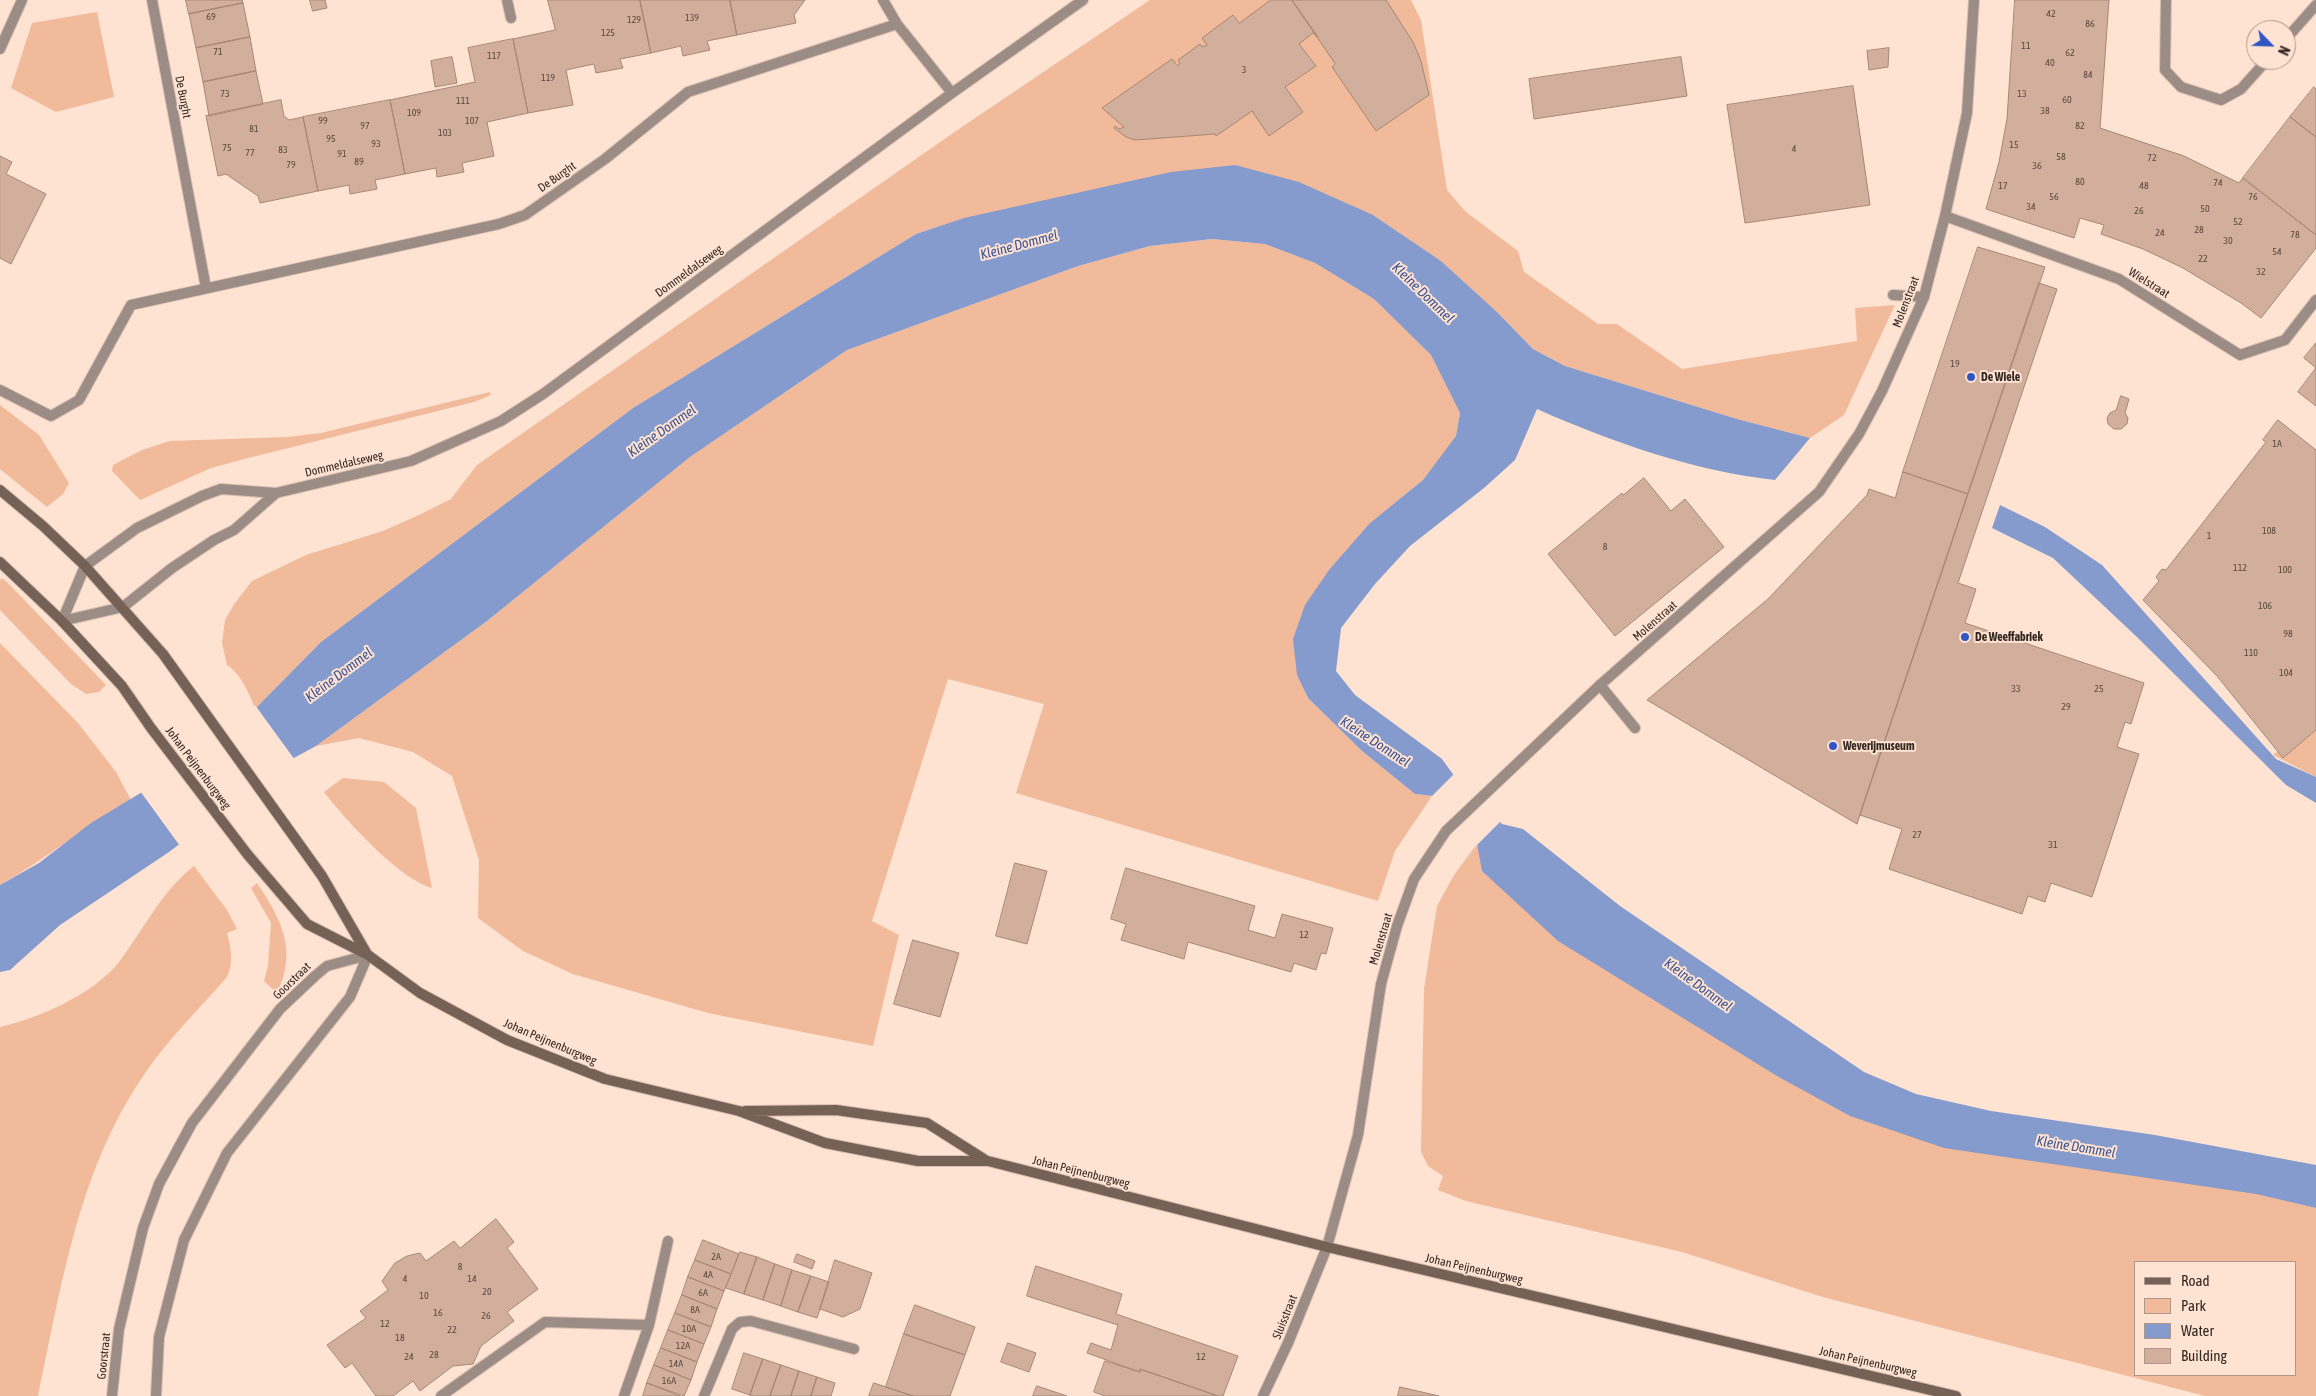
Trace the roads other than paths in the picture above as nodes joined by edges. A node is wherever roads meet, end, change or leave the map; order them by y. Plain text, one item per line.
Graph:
1 (22, 0) edge
2 (152, 0) edge
3 (507, 0) edge
4 (884, 0) edge
5 (1083, 0) edge
6 (1974, 0) edge
7 (2166, 0) edge
8 (2316, 5) edge
9 (511, 18) dead end
10 (896, 24) junction
11 (2296, 28) edge
12 (0, 49) edge
13 (2259, 70) edge
14 (952, 93) junction
15 (1945, 216) junction
16 (206, 288) junction
17 (1893, 295) dead end
18 (1924, 297) junction
19 (2316, 300) edge
20 (0, 390) edge
21 (0, 490) edge
22 (276, 493) junction
23 (0, 562) edge
24 (85, 566) junction
25 (123, 607) junction
26 (62, 621) junction
27 (1600, 685) junction
28 (1635, 728) dead end
29 (368, 955) junction
30 (739, 1112) junction
31 (988, 1162) junction
32 (668, 1241) dead end
33 (1327, 1247) junction
34 (649, 1325) junction
35 (854, 1349) dead end
36 (112, 1396) edge
37 (156, 1396) edge
38 (441, 1396) edge
39 (624, 1396) edge
40 (704, 1396) edge
41 (1263, 1396) edge
42 (1956, 1396) edge

1 - 12 street
2 - 16 street, De Burght
3 - 9 street
4 - 10 street
5 - 14 street, Dommeldalseweg
6 - 15 street, Molenstraat
7 - 13 street
8 - 11 street
10 - 14 street
10 - 16 street, De Burght
14 - 22 street, Dommeldalseweg
15 - 18 street, Molenstraat
15 - 19 street, Wielstraat
16 - 20 street, De Burght
17 - 18 street
18 - 27 street, Molenstraat
21 - 24 main road
22 - 24 street, Dommeldalseweg
22 - 25 street, Dommeldalseweg
23 - 26 main road
24 - 25 main road
24 - 26 street
25 - 26 street, Dommeldalseweg
25 - 29 main road, Johan Peijnenburgweg
26 - 29 main road, Johan Peijnenburgweg
27 - 28 street
27 - 33 street, Molenstraat
29 - 30 main road, Johan Peijnenburgweg
29 - 36 street, Goorstraat
29 - 37 street
30 - 31 main road, Johan Peijnenburgweg
30 - 31 main road, Johan Peijnenburgweg
31 - 33 main road, Johan Peijnenburgweg
32 - 34 street
33 - 41 street, Sluisstraat
33 - 42 main road, Johan Peijnenburgweg
34 - 38 street
34 - 39 street
35 - 40 street

